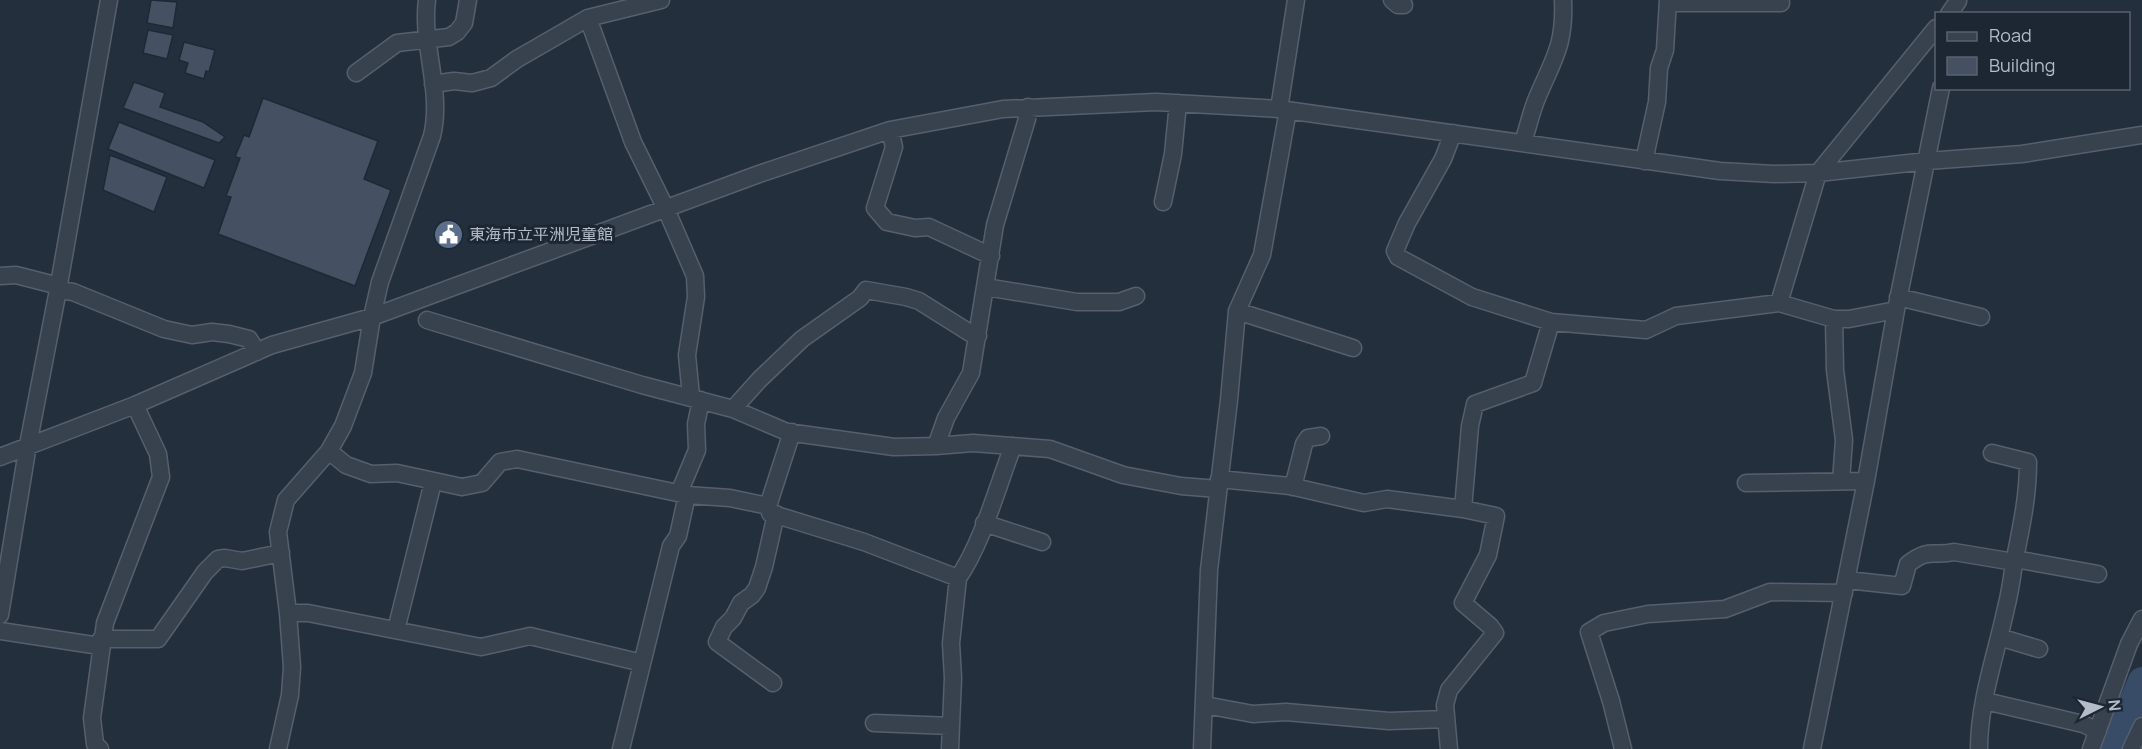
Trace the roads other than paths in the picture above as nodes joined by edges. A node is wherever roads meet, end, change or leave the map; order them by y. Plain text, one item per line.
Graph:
1 (109, 0) edge
2 (427, 0) edge
3 (468, 0) edge
4 (661, 0) edge
5 (1296, 0) edge
6 (1563, 0) edge
7 (1668, 1) edge
8 (1781, 3) dead end
9 (588, 18) junction
10 (1935, 29) edge
11 (427, 40) junction
12 (356, 73) dead end
13 (433, 84) junction
14 (1941, 90) edge
15 (1178, 103) junction
16 (1028, 107) junction
17 (1284, 109) junction
18 (890, 130) junction
19 (1453, 133) junction
20 (2142, 135) edge
21 (1523, 142) junction
22 (1644, 160) junction
23 (1927, 161) junction
24 (1818, 173) junction
25 (1162, 202) dead end
26 (666, 209) junction
27 (991, 256) junction
28 (0, 276) edge
29 (986, 287) junction
30 (58, 288) junction
31 (1136, 296) dead end
32 (1779, 303) junction
33 (1897, 303) junction
34 (1238, 311) junction
35 (372, 317) junction
36 (1981, 317) dead end
37 (1834, 319) junction
38 (427, 320) dead end
39 (1551, 322) junction
40 (978, 336) junction
41 (1353, 348) dead end
42 (257, 352) junction
43 (696, 398) junction
44 (135, 405) junction
45 (733, 409) junction
46 (792, 432) junction
47 (1321, 436) dead end
48 (28, 445) junction
49 (936, 446) junction
50 (1013, 446) junction
51 (329, 451) junction
52 (1992, 453) dead end
53 (0, 457) edge
54 (1841, 481) junction
55 (1866, 481) junction
56 (433, 482) junction
57 (1746, 483) dead end
58 (1219, 484) junction
59 (1293, 487) junction
60 (683, 494) junction
61 (1463, 509) junction
62 (772, 510) junction
63 (984, 523) junction
64 (1042, 542) dead end
65 (281, 553) junction
66 (2015, 561) junction
67 (2098, 574) dead end
68 (958, 578) junction
69 (1845, 586) junction
70 (288, 613) junction
71 (0, 615) edge
72 (2142, 619) edge
73 (396, 630) junction
74 (0, 632) edge
75 (1999, 637) junction
76 (101, 642) junction
77 (2039, 649) dead end
78 (642, 663) junction
79 (773, 683) dead end
80 (1984, 701) junction
81 (1205, 705) junction
82 (1446, 719) junction
83 (874, 723) dead end
84 (951, 726) junction
85 (2142, 726) edge
86 (2098, 731) junction
87 (100, 749) edge
88 (278, 749) edge
89 (621, 749) edge
90 (950, 749) edge
91 (1202, 749) edge
92 (1449, 749) edge
93 (1623, 749) edge
94 (1812, 749) edge
95 (1979, 749) edge
96 (2091, 749) edge
97 (2131, 749) edge

1 - 30 street
2 - 11 street
3 - 11 street
4 - 9 street
5 - 17 street
6 - 21 street
7 - 8 street
7 - 22 street
9 - 13 street
9 - 26 street
10 - 24 street
11 - 12 street
11 - 13 street
13 - 35 street
14 - 23 street
15 - 16 street
15 - 17 street
15 - 25 street
16 - 18 street
16 - 27 street
17 - 19 street
17 - 34 street
18 - 26 street
18 - 27 street
19 - 21 street
19 - 39 street
20 - 23 street
21 - 22 street
22 - 24 street
23 - 24 street
23 - 33 street
24 - 32 street
26 - 35 street
26 - 43 street
27 - 29 street
28 - 30 street
29 - 31 street
29 - 40 street
30 - 42 street
30 - 48 street
32 - 37 street
32 - 39 street
33 - 36 street
33 - 37 street
33 - 55 street
34 - 41 street
34 - 58 street
35 - 42 street
35 - 51 street
37 - 54 street
38 - 43 street
39 - 61 street
40 - 45 street
40 - 49 street
42 - 44 street
43 - 45 street
43 - 60 street
44 - 48 street
44 - 76 street
45 - 46 street
46 - 49 street
46 - 62 street
47 - 59 street
48 - 53 street
48 - 71 street
49 - 50 street
50 - 58 street
50 - 63 street
51 - 56 street
51 - 65 street
52 - 66 street
54 - 55 street
54 - 57 street
55 - 69 street
56 - 60 street
56 - 73 street
58 - 59 street
58 - 81 street
59 - 61 street
60 - 62 street
60 - 78 street
61 - 82 street
62 - 68 street
62 - 79 street
63 - 64 street
63 - 68 street
65 - 70 street
65 - 76 street
66 - 67 street
66 - 69 street
66 - 75 street
68 - 84 street
69 - 93 street
69 - 94 street
70 - 73 street
70 - 88 street
72 - 86 street
73 - 78 street
74 - 76 street
75 - 77 street
75 - 80 street
76 - 87 street
78 - 89 street
80 - 86 street
80 - 95 street
81 - 82 street
81 - 91 street
82 - 92 street
83 - 84 street
84 - 90 street
85 - 97 street
86 - 96 street

